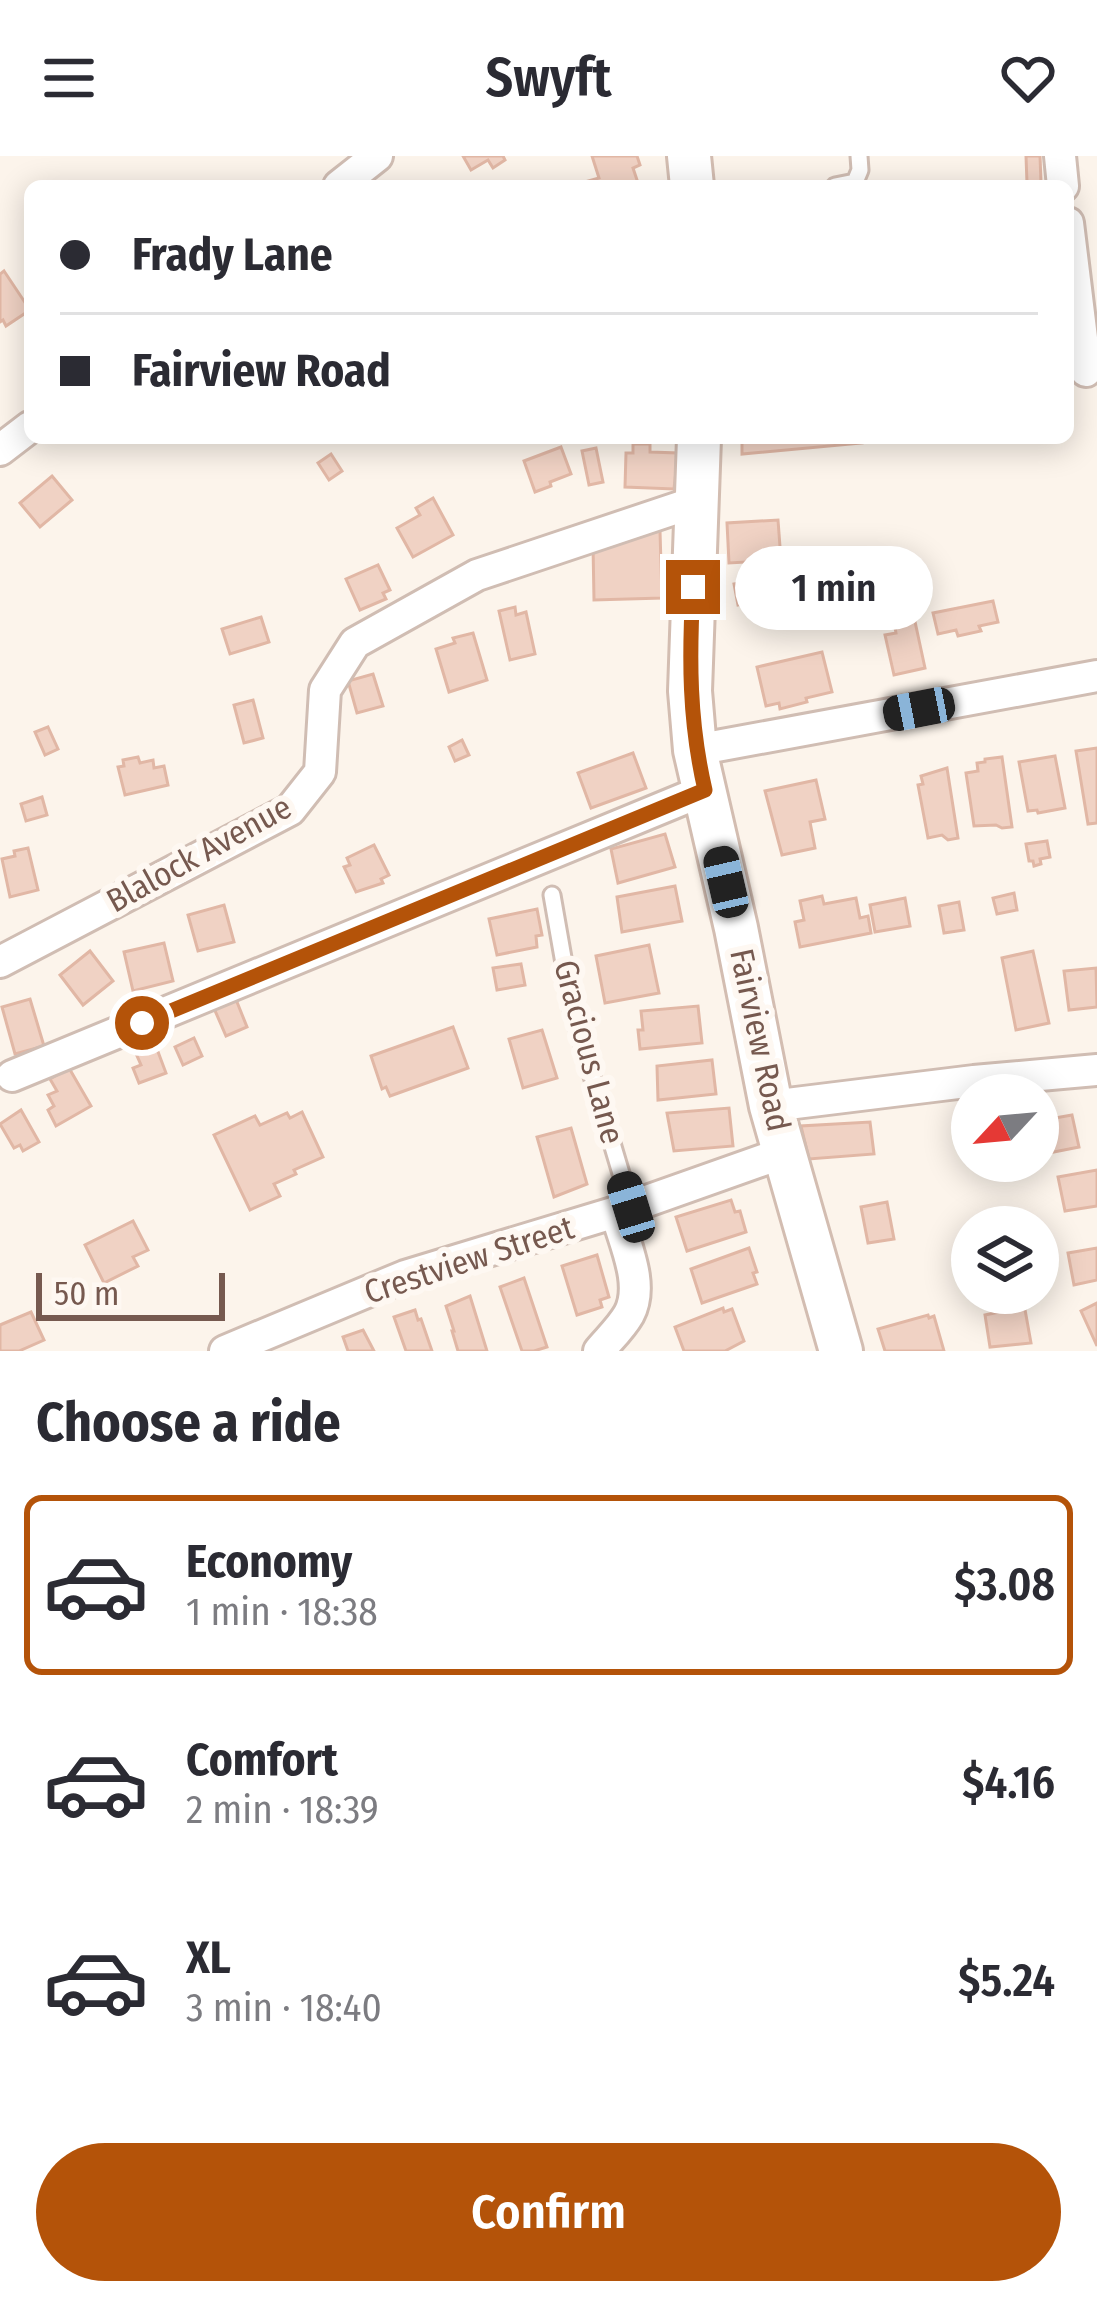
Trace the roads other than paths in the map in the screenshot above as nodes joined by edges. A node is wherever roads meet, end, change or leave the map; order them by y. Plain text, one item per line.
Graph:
1 (377, 156) edge
2 (347, 180) edge
3 (1074, 272) edge
4 (1086, 371) dead end
5 (24, 432) edge
6 (699, 444) edge
7 (0, 450) edge
8 (698, 501) junction
9 (1097, 676) edge
10 (700, 770) junction
11 (552, 895) dead end
12 (0, 962) edge
13 (1097, 1070) edge
14 (12, 1076) dead end
15 (772, 1106) junction
16 (783, 1153) junction
17 (624, 1209) junction
18 (225, 1351) edge
19 (599, 1351) edge
20 (841, 1351) edge

1 - 2 street
3 - 4 street
5 - 7 street
6 - 8 main road, Fairview Road
8 - 10 main road, Fairview Road
8 - 12 street, Blalock Avenue
9 - 10 street
10 - 14 street
10 - 15 main road, Fairview Road
11 - 17 lane, Gracious Lane
13 - 15 street
15 - 16 main road, Fairview Road
16 - 17 street, Crestview Street
16 - 20 main road, Fairview Road
17 - 18 street, Crestview Street
17 - 19 street

